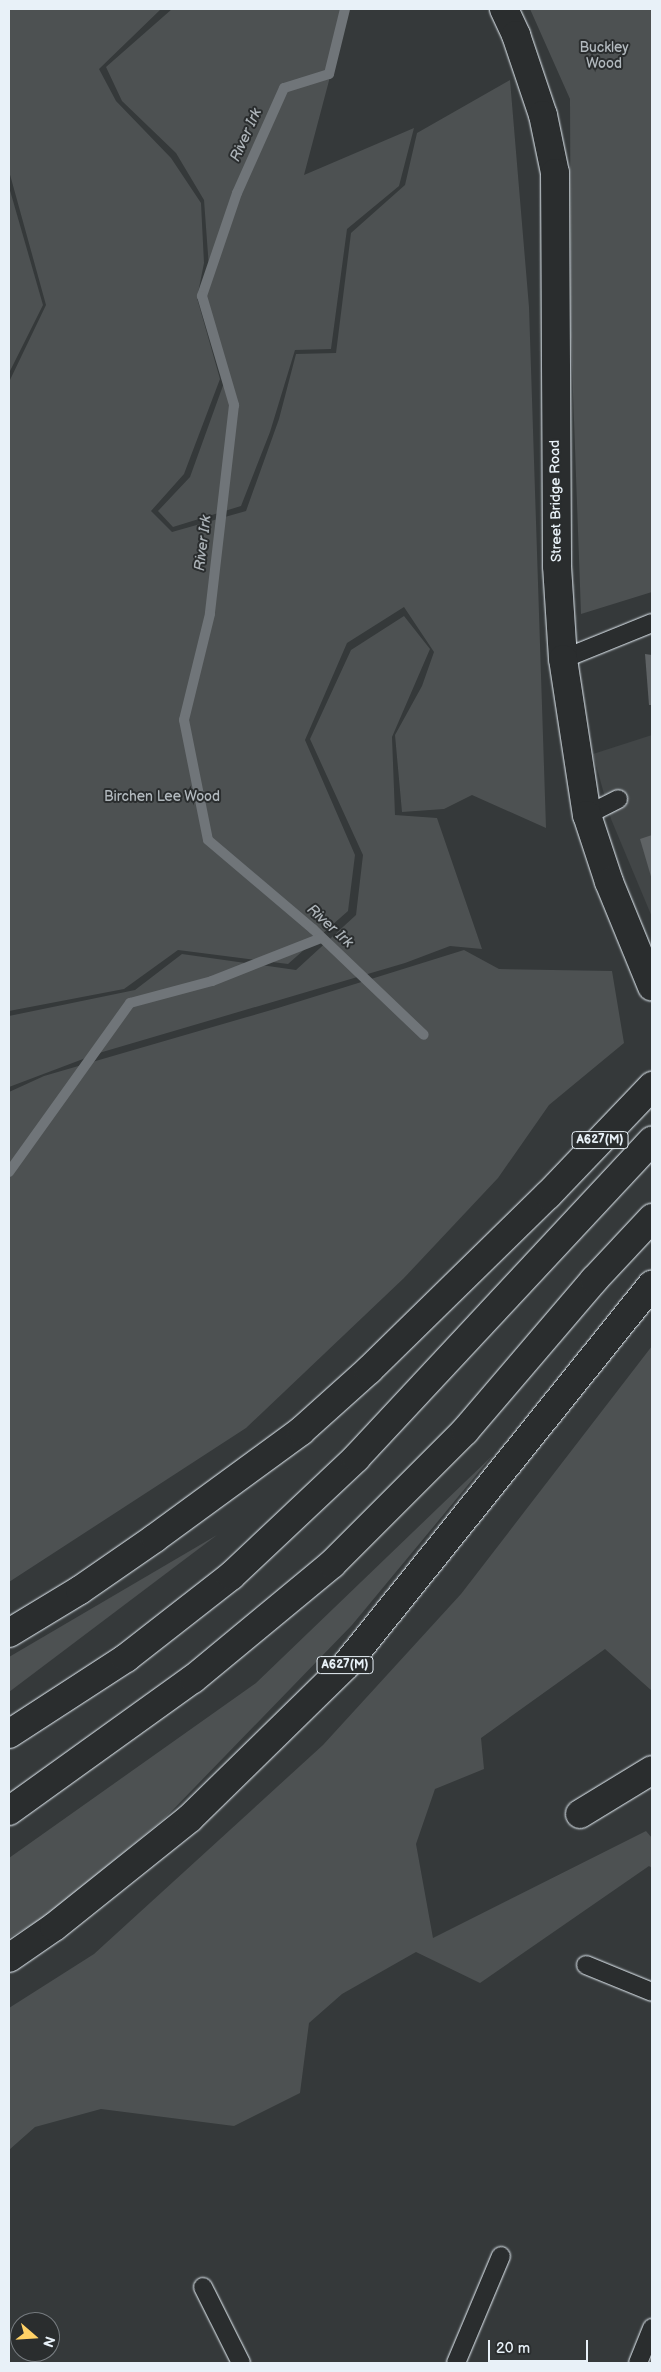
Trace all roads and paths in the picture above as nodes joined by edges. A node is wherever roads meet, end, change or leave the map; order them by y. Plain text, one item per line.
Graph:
1 (504, 9) edge
2 (652, 623) edge
3 (563, 659) junction
4 (618, 798) dead end
5 (587, 815) junction
6 (652, 987) edge
7 (652, 1086) edge
8 (652, 1141) edge
9 (652, 1218) edge
10 (652, 1285) edge
11 (9, 1633) edge
12 (9, 1734) edge
13 (652, 1770) edge
14 (9, 1811) edge
15 (580, 1814) dead end
16 (9, 1958) edge
17 (586, 1965) dead end
18 (652, 1992) edge
19 (502, 2256) dead end
20 (203, 2286) dead end
21 (652, 2328) edge
22 (241, 2363) edge
23 (456, 2363) edge
24 (638, 2363) edge

1 - 3 main road, Street Bridge Road
2 - 3 lane
3 - 5 main road, Street Bridge Road
4 - 5 lane
5 - 6 main road, Street Bridge Road
7 - 11 main road, A627(M)
8 - 12 main road, A627(M)
9 - 14 main road
10 - 16 main road, A627(M)
13 - 15 main road
17 - 18 lane
19 - 23 lane
20 - 22 lane
21 - 24 lane

